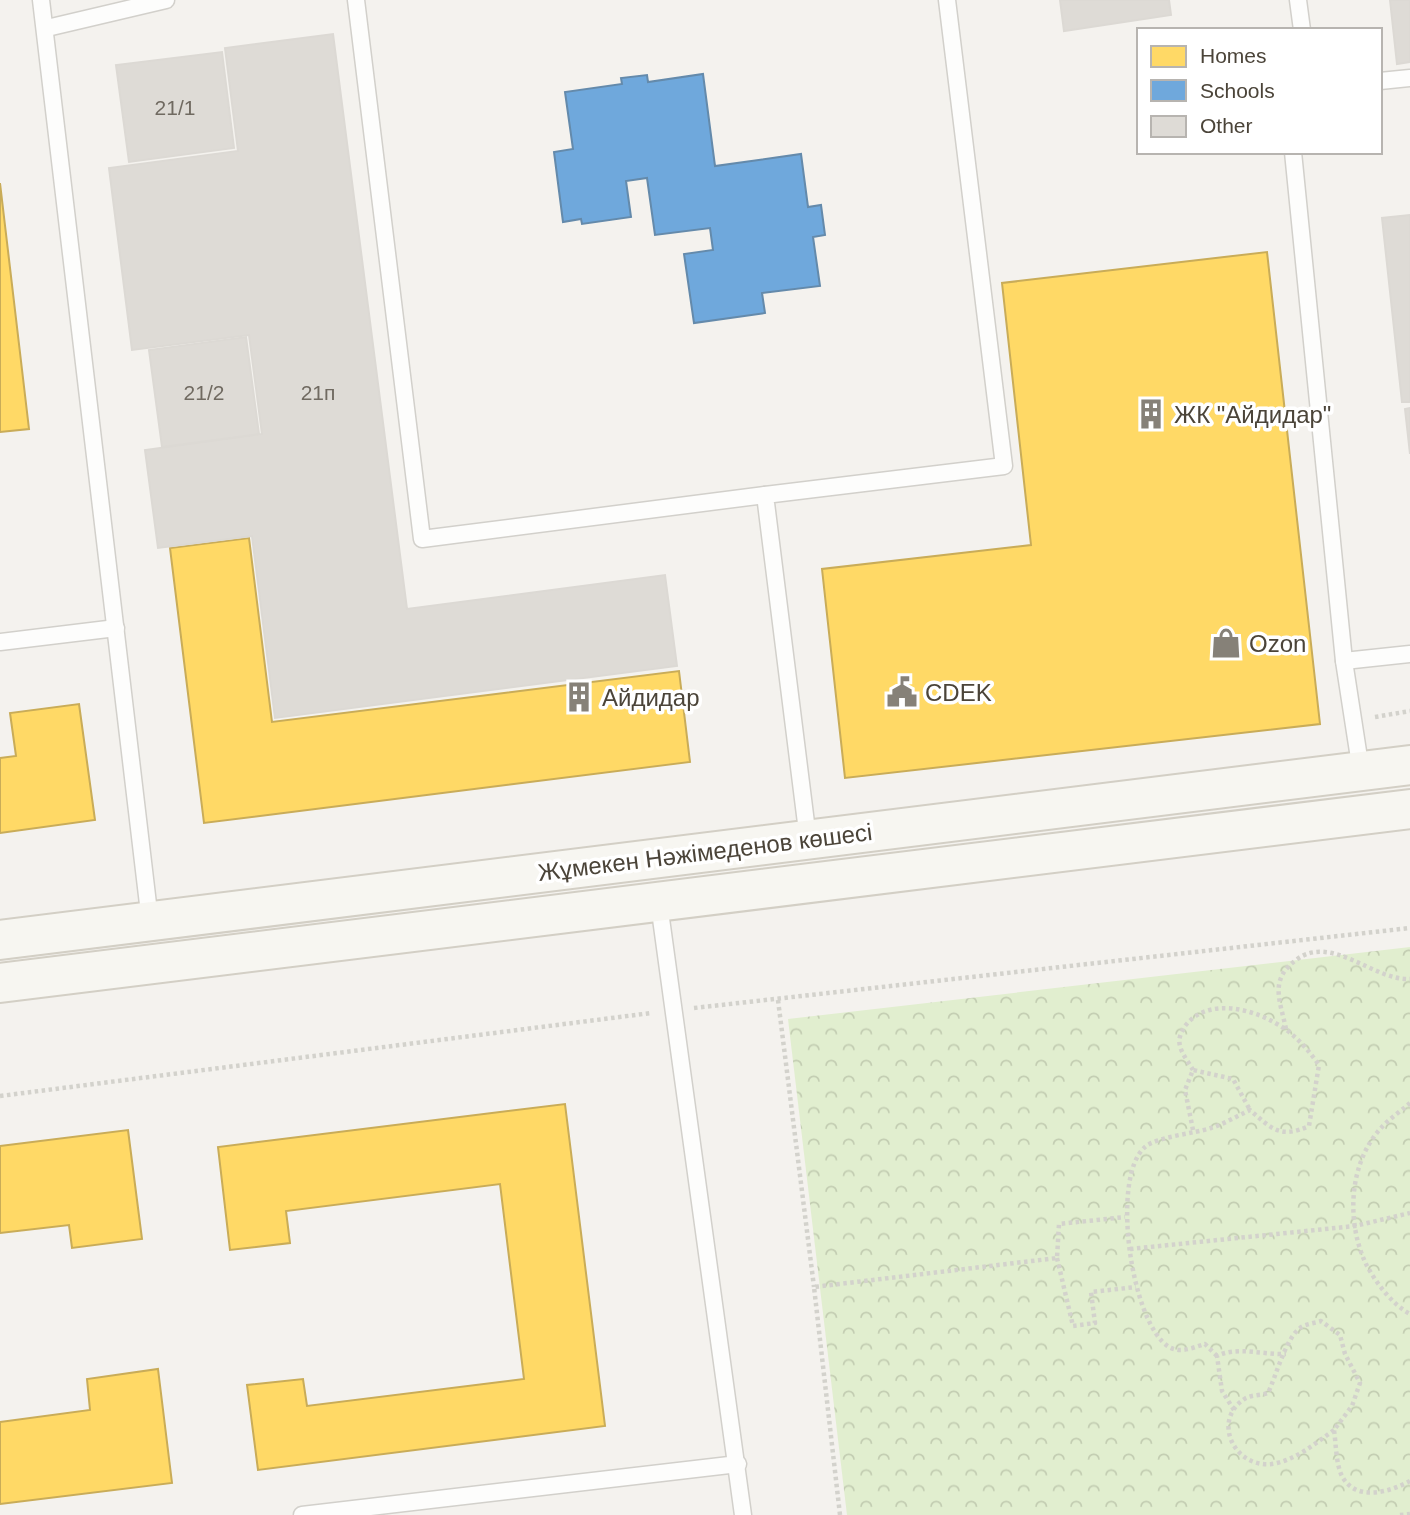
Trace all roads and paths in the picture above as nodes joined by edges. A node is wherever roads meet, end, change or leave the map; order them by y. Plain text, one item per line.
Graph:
1 (41, 0) edge
2 (166, 0) edge
3 (356, 0) edge
4 (947, 0) edge
5 (1298, 0) edge
6 (1302, 28) edge
7 (47, 29) junction
8 (1410, 78) edge
9 (1382, 80) edge
10 (1293, 154) edge
11 (765, 495) junction
12 (116, 628) junction
13 (0, 642) edge
14 (1410, 654) edge
15 (1345, 660) junction
16 (1410, 711) edge
17 (1354, 720) junction
18 (1410, 765) edge
19 (1361, 771) junction
20 (1410, 809) edge
21 (808, 839) junction
22 (659, 904) junction
23 (150, 922) junction
24 (1410, 928) edge
25 (0, 940) edge
26 (1410, 979) edge
27 (0, 983) edge
28 (778, 1000) junction
29 (675, 1010) junction
30 (1286, 1029) junction
31 (1193, 1070) junction
32 (0, 1096) edge
33 (1410, 1103) edge
34 (1250, 1110) junction
35 (1193, 1130) junction
36 (1410, 1213) edge
37 (1125, 1217) junction
38 (1355, 1226) junction
39 (1130, 1249) junction
40 (1057, 1258) junction
41 (814, 1287) junction
42 (1136, 1287) junction
43 (1410, 1314) edge
44 (1286, 1354) junction
45 (1217, 1356) junction
46 (1235, 1410) junction
47 (1334, 1430) junction
48 (738, 1464) junction
49 (1410, 1481) edge
50 (1410, 1514) edge
51 (302, 1515) edge
52 (743, 1515) edge
53 (840, 1515) edge
54 (1400, 1515) edge

1 - 7 lane
2 - 7 lane
3 - 11 lane
4 - 11 lane
5 - 6 lane
7 - 12 lane
8 - 9 lane
10 - 15 lane
11 - 21 lane
12 - 13 lane
12 - 23 lane
14 - 15 lane
15 - 17 lane
16 - 17 path
17 - 19 lane
18 - 19 main road, Жұмекен Нәжімеденов көшесі
19 - 21 main road, Жұмекен Нәжімеденов көшесі
20 - 22 main road, Жұмекен Нәжімеденов көшесі
21 - 23 main road, Жұмекен Нәжімеденов көшесі
22 - 27 main road, Жұмекен Нәжімеденов көшесі
22 - 29 lane
23 - 25 main road, Жұмекен Нәжімеденов көшесі
24 - 28 path
26 - 30 path
28 - 29 path
28 - 41 path
29 - 32 path
29 - 48 lane
30 - 31 path
30 - 34 path
31 - 34 path
31 - 35 path
33 - 38 path
34 - 35 path
35 - 37 path
36 - 38 path
37 - 39 path
37 - 40 path
38 - 39 path
38 - 43 path
39 - 42 path
40 - 41 path
40 - 42 path
41 - 53 path
42 - 45 path
44 - 45 path
44 - 46 path
44 - 47 path
45 - 46 path
46 - 47 path
47 - 49 path
48 - 51 lane
48 - 52 lane
50 - 54 path

